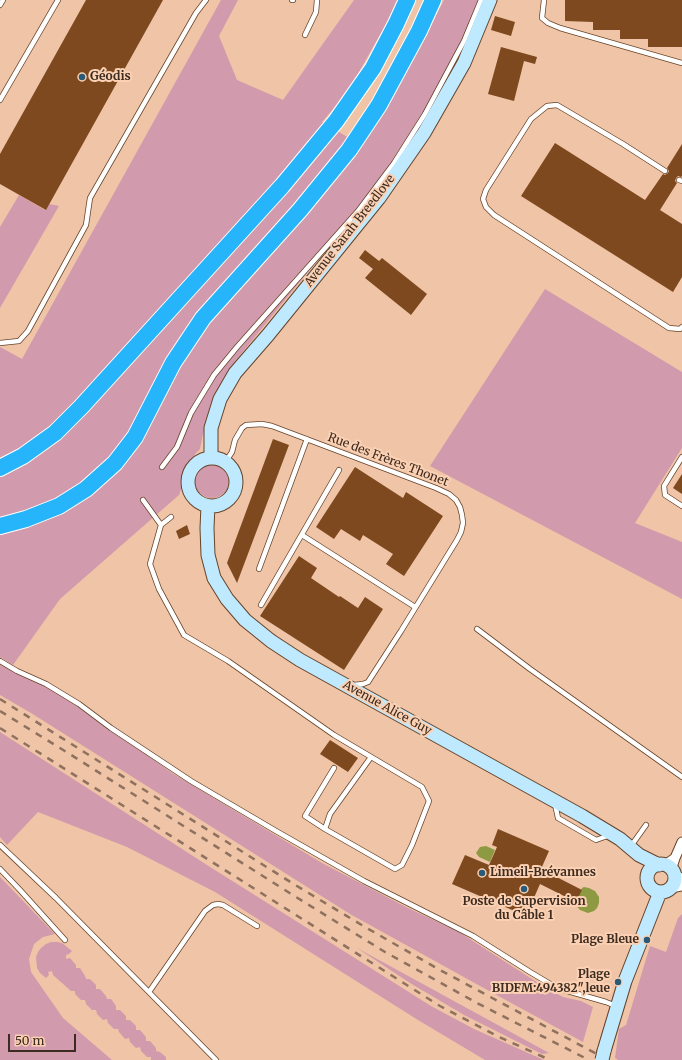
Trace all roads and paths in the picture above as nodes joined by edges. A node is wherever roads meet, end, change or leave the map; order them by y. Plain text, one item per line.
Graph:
1 (3, 0) edge
2 (58, 0) edge
3 (206, 0) edge
4 (317, 0) edge
5 (407, 0) edge
6 (433, 0) edge
7 (481, 0) edge
8 (490, 0) edge
9 (544, 0) edge
10 (0, 5) edge
11 (305, 35) dead end
12 (682, 63) edge
13 (0, 100) edge
14 (665, 171) dead end
15 (682, 327) edge
16 (0, 343) edge
17 (307, 439) junction
18 (211, 457) junction
19 (682, 457) edge
20 (226, 461) junction
21 (162, 467) dead end
22 (0, 468) edge
23 (339, 470) dead end
24 (143, 500) dead end
25 (208, 506) junction
26 (682, 506) edge
27 (171, 517) dead end
28 (161, 525) junction
29 (0, 526) edge
30 (302, 535) junction
31 (259, 569) dead end
32 (261, 605) dead end
33 (415, 607) junction
34 (477, 629) dead end
35 (0, 661) edge
36 (348, 686) junction
37 (371, 757) junction
38 (334, 768) dead end
39 (682, 777) edge
40 (646, 825) dead end
41 (325, 829) junction
42 (682, 842) edge
43 (0, 845) edge
44 (634, 851) junction
45 (671, 868) edge
46 (0, 869) edge
47 (648, 874) junction
48 (666, 889) edge
49 (257, 926) dead end
50 (65, 940) dead end
51 (149, 992) junction
52 (617, 1006) junction
53 (603, 1055) edge
54 (216, 1060) edge

1 - 10 lane
2 - 13 lane
3 - 16 lane
4 - 11 lane
5 - 22 highway
6 - 29 highway
7 - 21 lane
8 - 18 main road, Avenue Sarah Breedlove
9 - 12 lane
14 - 15 lane
17 - 20 lane, Rue des Frères Thonet
17 - 31 lane
17 - 33 lane, Rue des Frères Thonet
18 - 20 main road
18 - 25 main road
19 - 26 lane
20 - 25 main road
23 - 30 lane
24 - 28 lane
25 - 36 main road, Avenue Alice Guy
27 - 28 lane
28 - 37 lane
30 - 32 lane
30 - 33 lane
33 - 36 lane, Rue des Frères Thonet
34 - 39 lane
35 - 52 lane
36 - 44 main road, Avenue Alice Guy
37 - 41 lane
37 - 41 lane
38 - 41 lane
40 - 44 lane
42 - 45 street
43 - 51 lane
44 - 45 main road, Avenue Alice Guy
44 - 47 main road, Avenue Alice Guy
45 - 47 main road
45 - 48 main road
46 - 50 lane
47 - 48 main road
48 - 52 main road
49 - 51 lane
51 - 54 lane
52 - 53 main road

